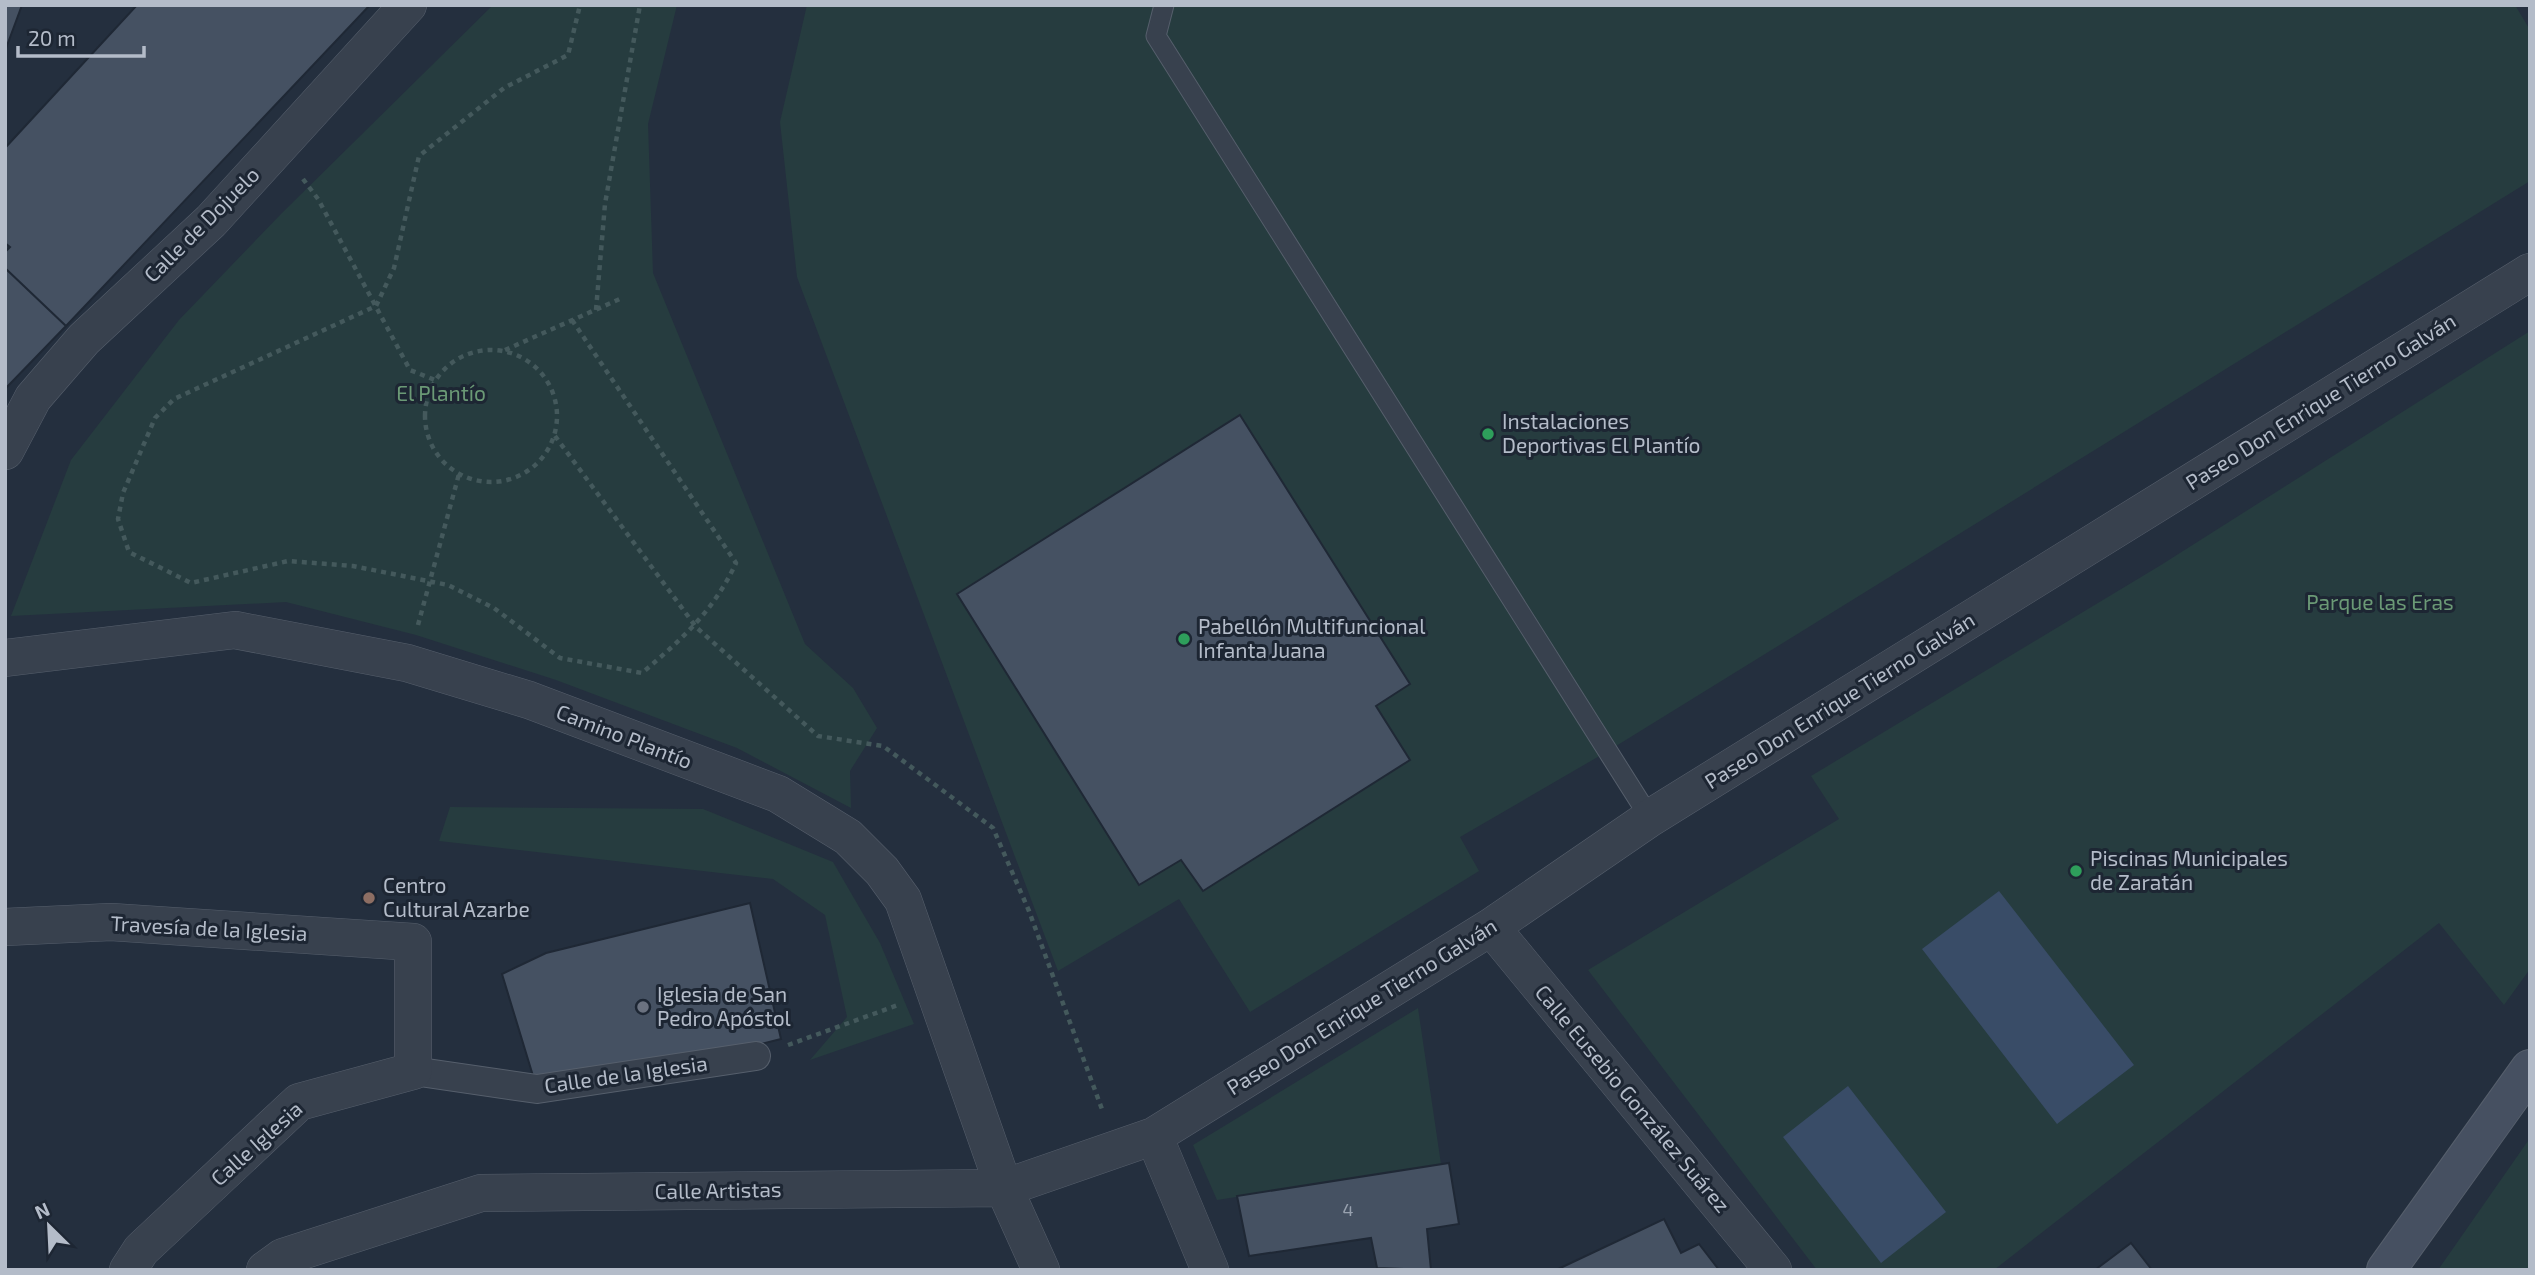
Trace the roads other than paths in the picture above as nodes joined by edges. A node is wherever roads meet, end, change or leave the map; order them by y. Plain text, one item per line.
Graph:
1 (408, 5) edge
2 (1164, 5) edge
3 (2530, 272) edge
4 (5, 451) edge
5 (5, 658) edge
6 (1650, 818) junction
7 (5, 927) edge
8 (1491, 928) junction
9 (756, 1056) road end
10 (2530, 1069) edge
11 (413, 1071) junction
12 (1154, 1136) junction
13 (1004, 1188) junction
14 (278, 1265) edge
15 (128, 1270) edge
16 (1041, 1270) edge
17 (1210, 1270) edge
18 (1773, 1270) edge
19 (2386, 1270) edge

1 - 4 street, Calle de Dojuelo
2 - 6 lane
3 - 6 street, Paseo Don Enrique Tierno Galván
5 - 13 street, Camino Plantío
6 - 8 street, Paseo Don Enrique Tierno Galván
7 - 11 street, Travesía de la Iglesia
8 - 12 street, Paseo Don Enrique Tierno Galván
8 - 18 street, Calle Eusebio González Suárez
9 - 11 street, Calle de la Iglesia
10 - 19 main road
11 - 15 street, Calle Iglesia
12 - 13 street, Calle Artistas
12 - 17 street
13 - 14 street, Calle Artistas
13 - 16 street, Camino Plantío

